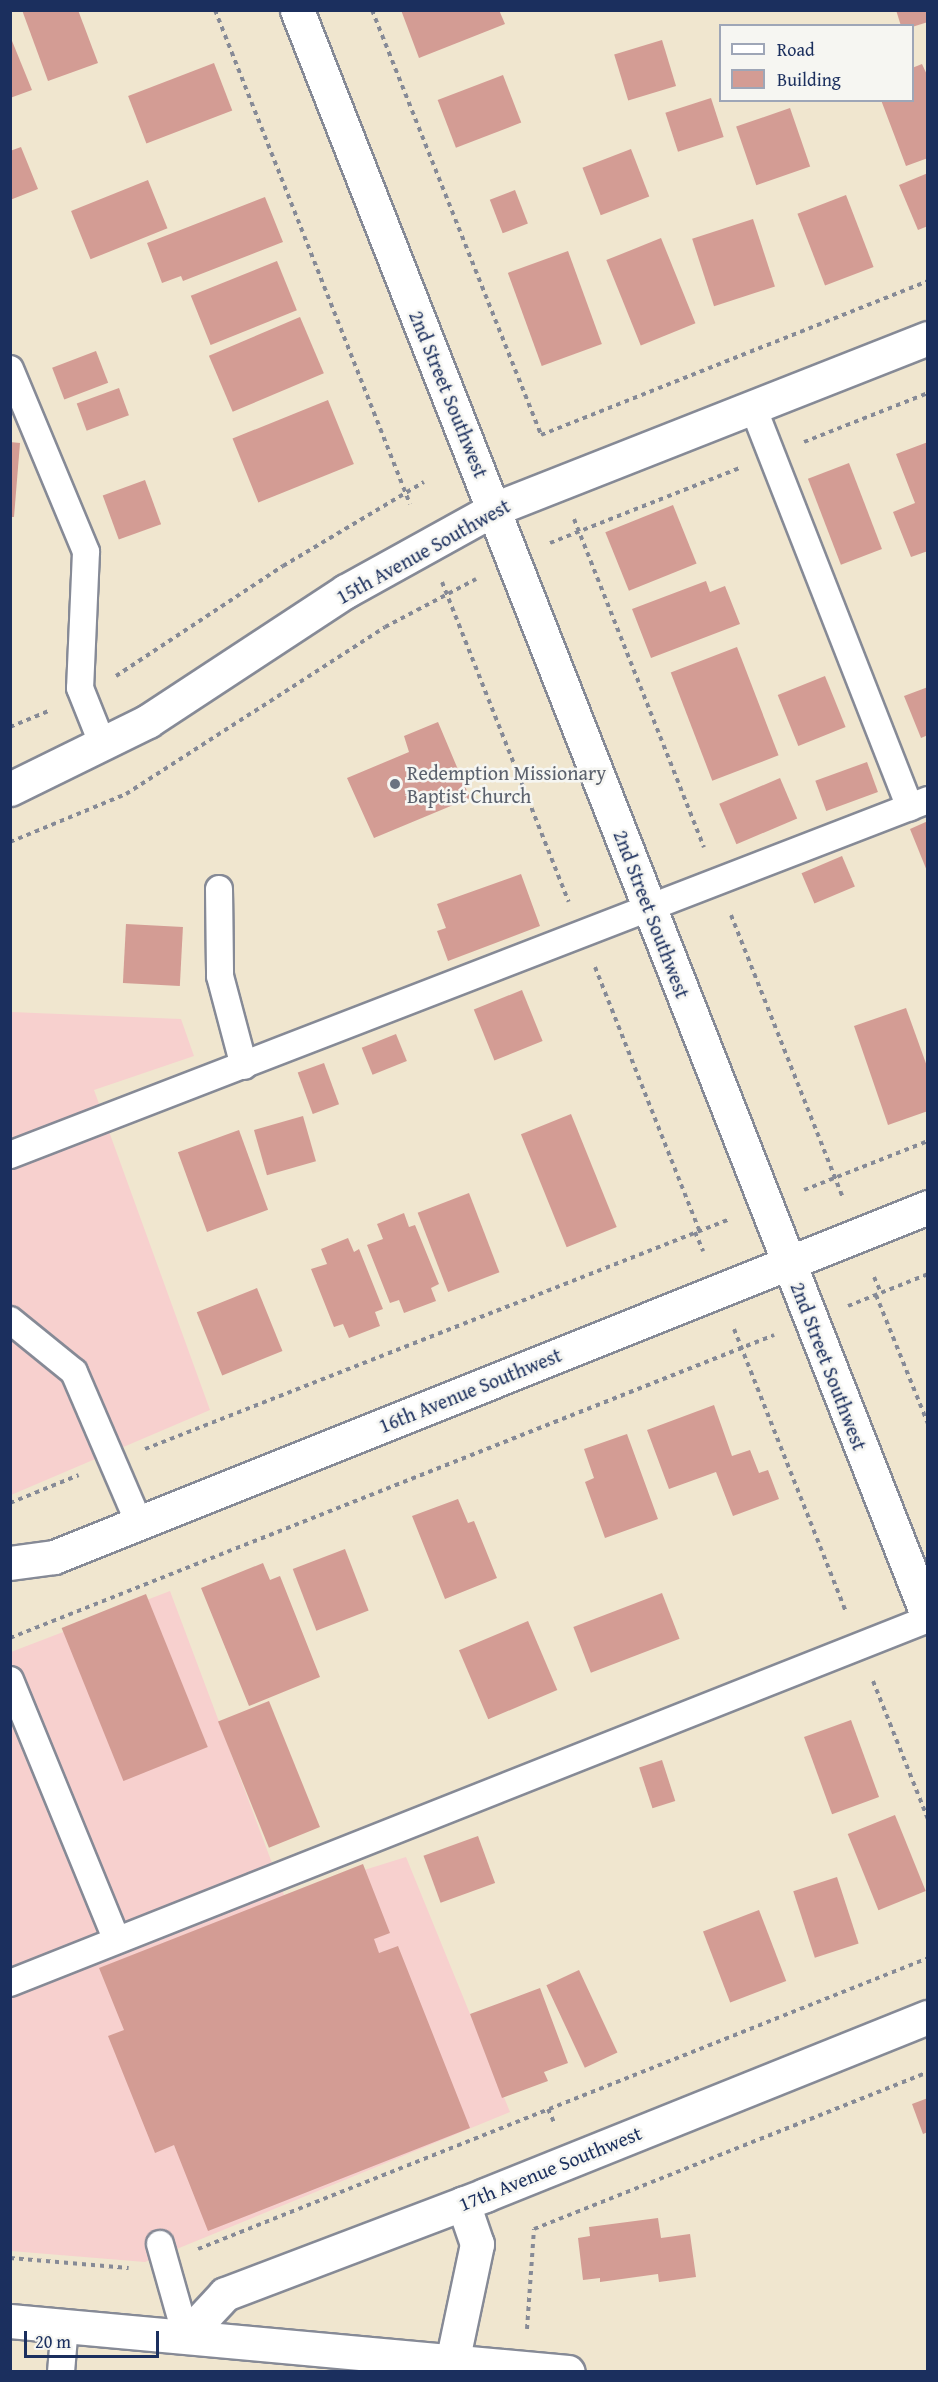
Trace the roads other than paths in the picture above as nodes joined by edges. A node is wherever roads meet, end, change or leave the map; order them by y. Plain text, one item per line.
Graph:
1 (297, 10) edge
2 (927, 338) edge
3 (10, 369) edge
4 (753, 407) junction
5 (494, 509) junction
6 (102, 743) junction
7 (10, 789) edge
8 (919, 804) edge
9 (219, 889) dead end
10 (650, 910) junction
11 (244, 1066) junction
12 (10, 1155) edge
13 (927, 1207) edge
14 (788, 1261) junction
15 (10, 1320) edge
16 (139, 1523) junction
17 (54, 1557) junction
18 (10, 1563) edge
19 (10, 1577) edge
20 (927, 1618) edge
21 (10, 1680) edge
22 (116, 1938) junction
23 (10, 1983) edge
24 (927, 2017) edge
25 (463, 2203) junction
26 (162, 2253) road end
27 (10, 2321) edge
28 (65, 2325) junction
29 (186, 2336) junction
30 (451, 2367) edge
31 (62, 2372) edge
32 (568, 2372) edge

1 - 5 street, 2nd Street Southwest
2 - 4 street, 15th Avenue Southwest
3 - 6 lane
4 - 5 street, 15th Avenue Southwest
4 - 8 lane
5 - 6 street, 15th Avenue Southwest
5 - 10 street, 2nd Street Southwest
6 - 7 street, 15th Avenue Southwest
8 - 10 lane
9 - 11 lane
10 - 11 lane
10 - 14 street, 2nd Street Southwest
11 - 12 lane
13 - 14 street, 16th Avenue Southwest
14 - 16 street, 16th Avenue Southwest
14 - 20 street, 2nd Street Southwest
15 - 16 lane
16 - 17 street, 16th Avenue Southwest
17 - 18 street, 16th Avenue Southwest
17 - 19 street
20 - 22 lane
21 - 22 lane
22 - 23 lane
24 - 25 street, 17th Avenue Southwest
25 - 29 street, 17th Avenue Southwest
25 - 30 street
26 - 29 lane
27 - 28 street
28 - 29 street
28 - 31 lane
29 - 30 street
30 - 32 street

